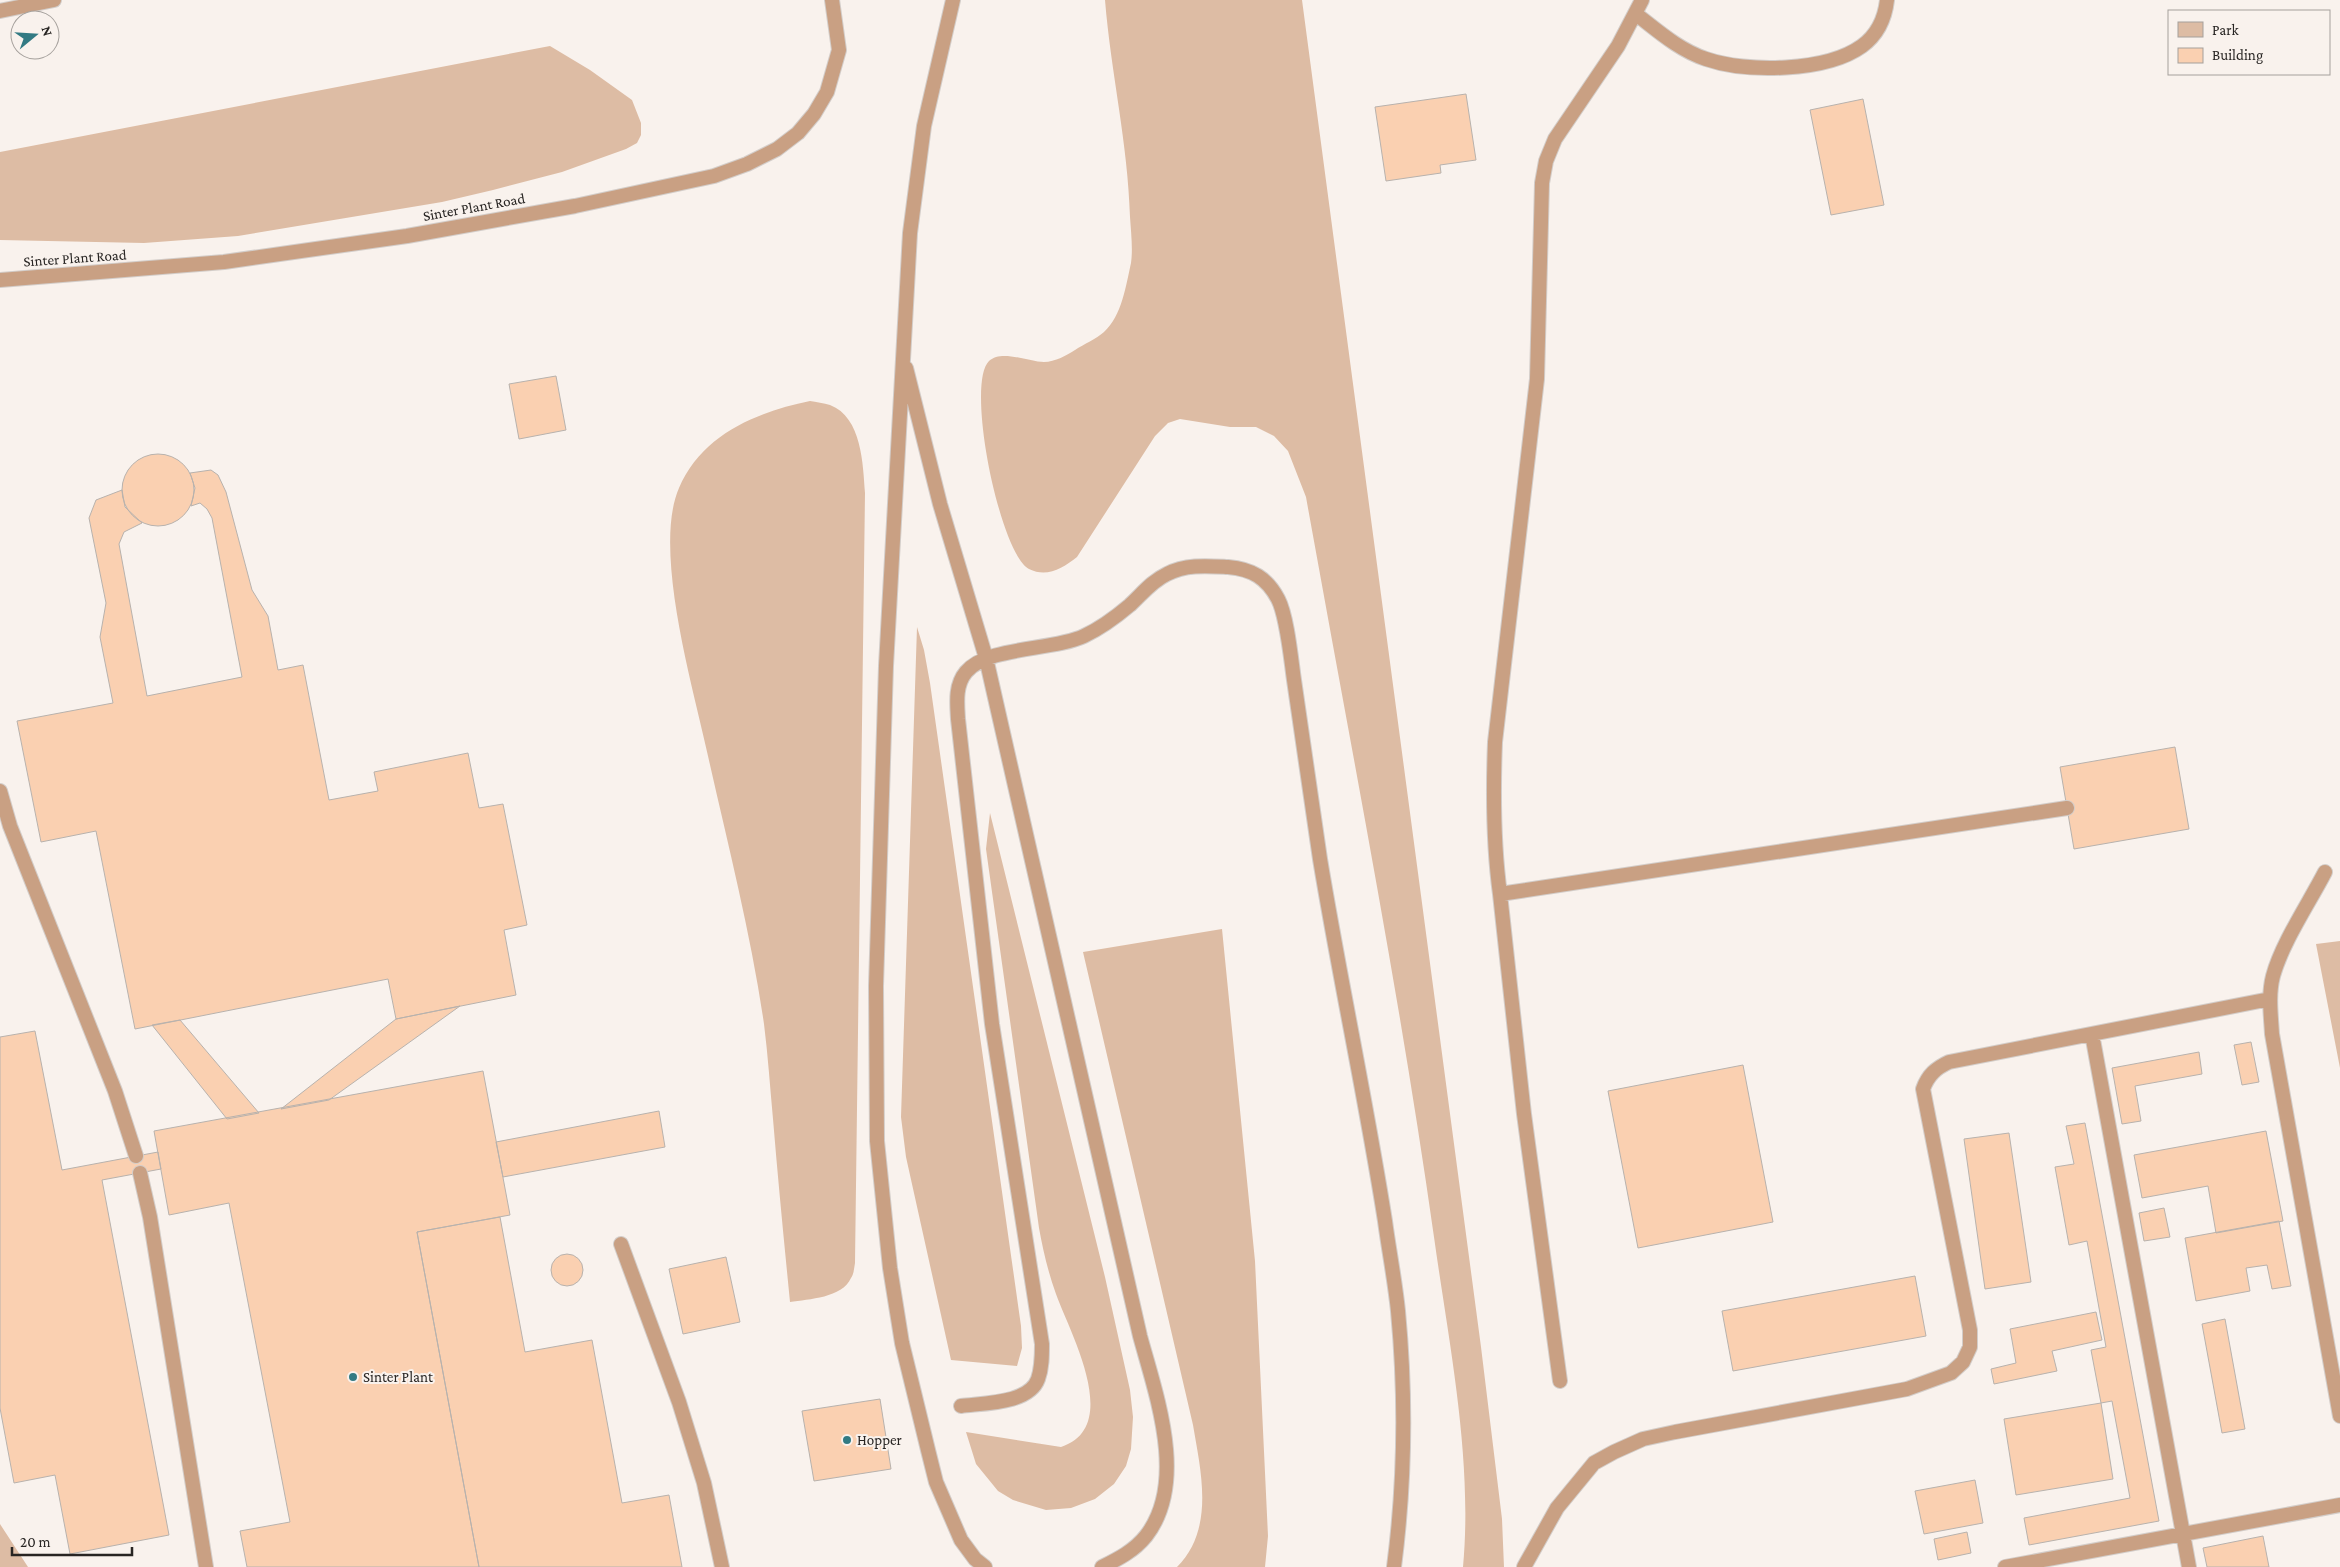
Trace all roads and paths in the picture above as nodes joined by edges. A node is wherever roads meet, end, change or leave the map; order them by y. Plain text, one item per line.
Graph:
1 (54, 0) edge
2 (832, 0) edge
3 (953, 0) edge
4 (1642, 0) edge
5 (1887, 0) edge
6 (0, 11) edge
7 (1636, 14) junction
8 (0, 280) edge
9 (902, 353) junction
10 (986, 658) junction
11 (0, 791) edge
12 (2067, 808) dead end
13 (2325, 872) dead end
14 (1500, 894) junction
15 (2270, 999) junction
16 (2092, 1034) junction
17 (136, 1156) dead end
18 (140, 1173) dead end
19 (621, 1244) dead end
20 (1560, 1380) dead end
21 (961, 1406) dead end
22 (2340, 1416) edge
23 (2340, 1505) edge
24 (2183, 1535) junction
25 (206, 1567) edge
26 (722, 1567) edge
27 (985, 1567) edge
28 (1102, 1567) edge
29 (1394, 1567) edge
30 (1524, 1567) edge
31 (2008, 1567) edge
32 (2189, 1567) edge

1 - 6 lane
2 - 8 lane, Sinter Plant Road
3 - 9 lane
4 - 7 lane
5 - 7 lane
7 - 14 lane
9 - 10 lane
9 - 27 lane
10 - 21 lane
10 - 28 lane
10 - 29 lane
11 - 17 lane
12 - 14 lane
13 - 15 lane
14 - 20 lane
15 - 16 lane
15 - 22 lane
16 - 24 lane
16 - 30 lane
18 - 25 lane
19 - 26 lane
23 - 24 lane
24 - 31 lane
24 - 32 lane

